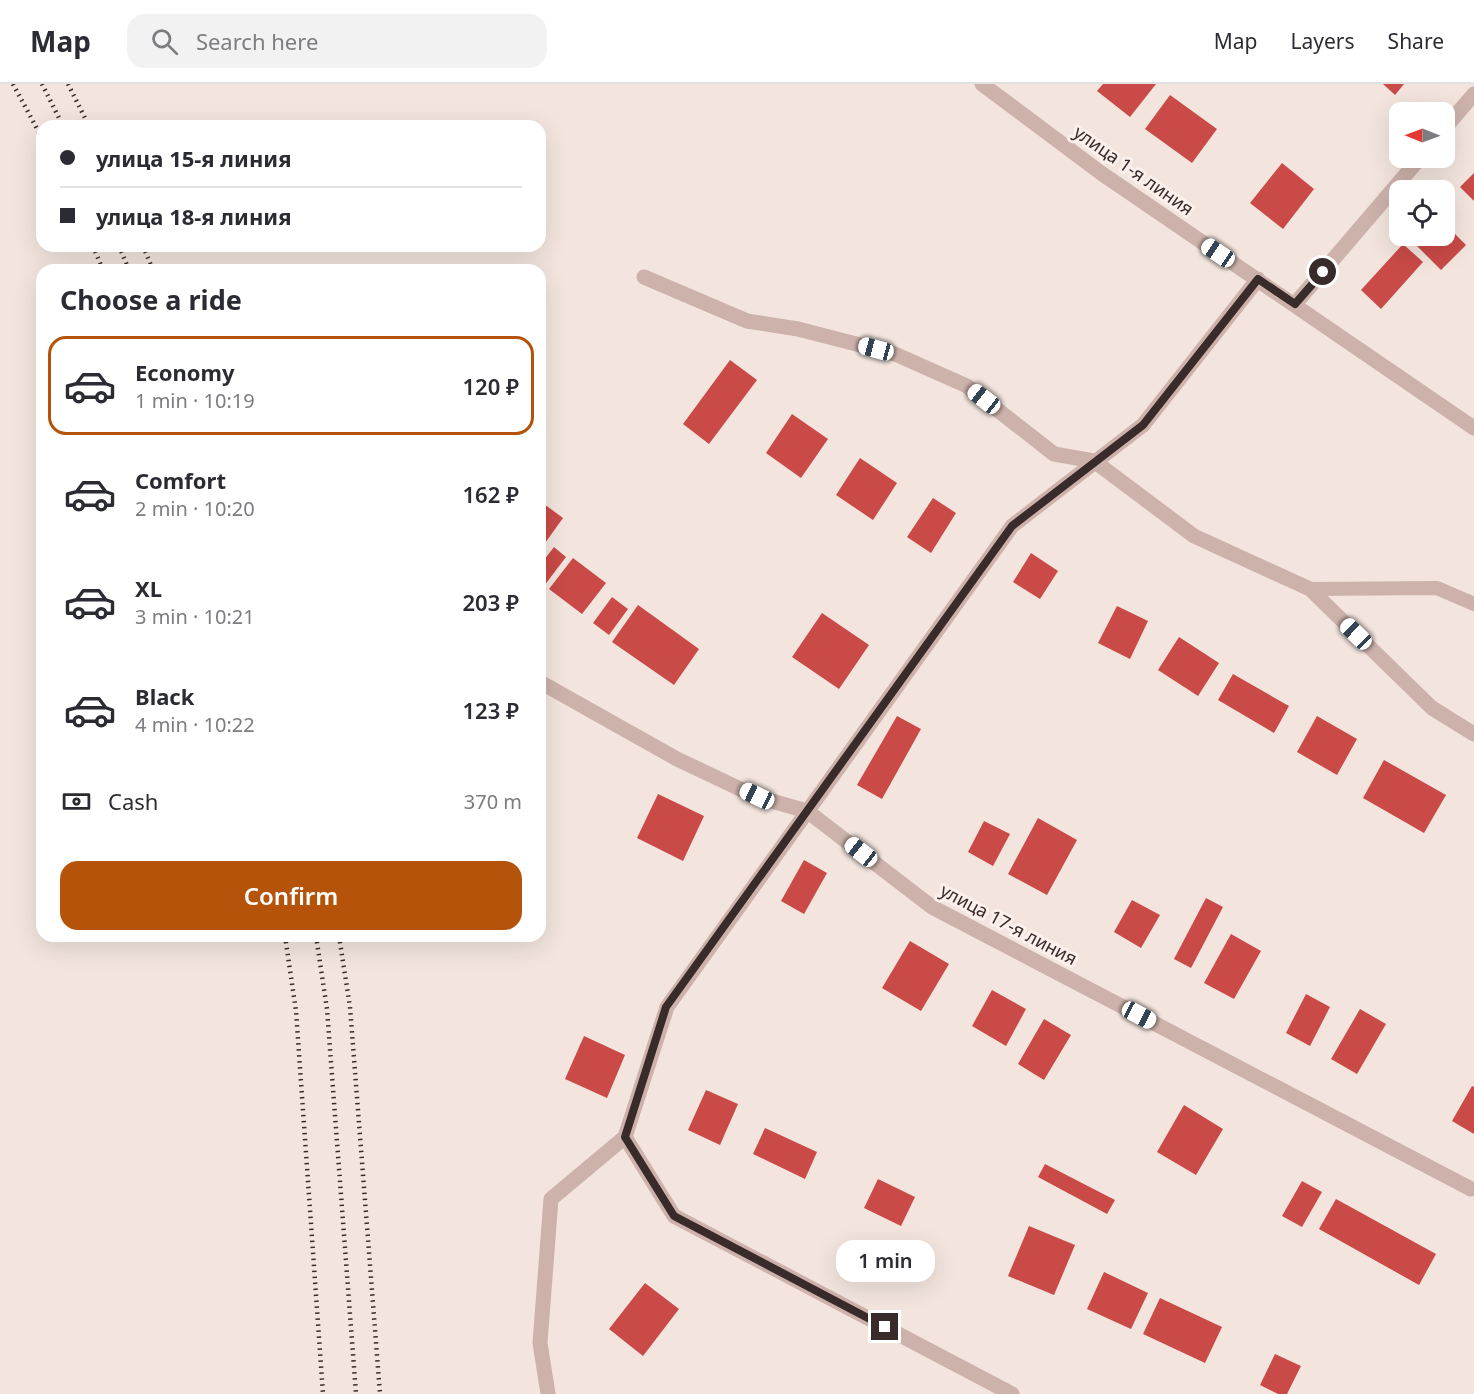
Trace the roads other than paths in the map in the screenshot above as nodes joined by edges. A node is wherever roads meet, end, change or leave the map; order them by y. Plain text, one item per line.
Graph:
1 (982, 84) edge
2 (1474, 94) edge
3 (1455, 116) edge
4 (1411, 168) edge
5 (644, 277) dead end
6 (1258, 279) junction
7 (1295, 304) junction
8 (1474, 428) edge
9 (1094, 461) junction
10 (1310, 589) junction
11 (1474, 604) edge
12 (546, 685) edge
13 (1474, 735) edge
14 (807, 811) junction
15 (625, 1137) junction
16 (1471, 1189) dead end
17 (548, 1394) edge
18 (1012, 1394) edge

1 - 6 street, улица 1-я линия
2 - 3 street
4 - 7 street
5 - 9 street
6 - 7 street, улица 1-я линия
6 - 9 street
7 - 8 street, улица 1-я линия
9 - 10 street
9 - 14 street
10 - 11 lane
10 - 13 street
12 - 14 street, улица 17-я линия
14 - 15 street
14 - 16 street, улица 17-я линия
15 - 17 street
15 - 18 street

